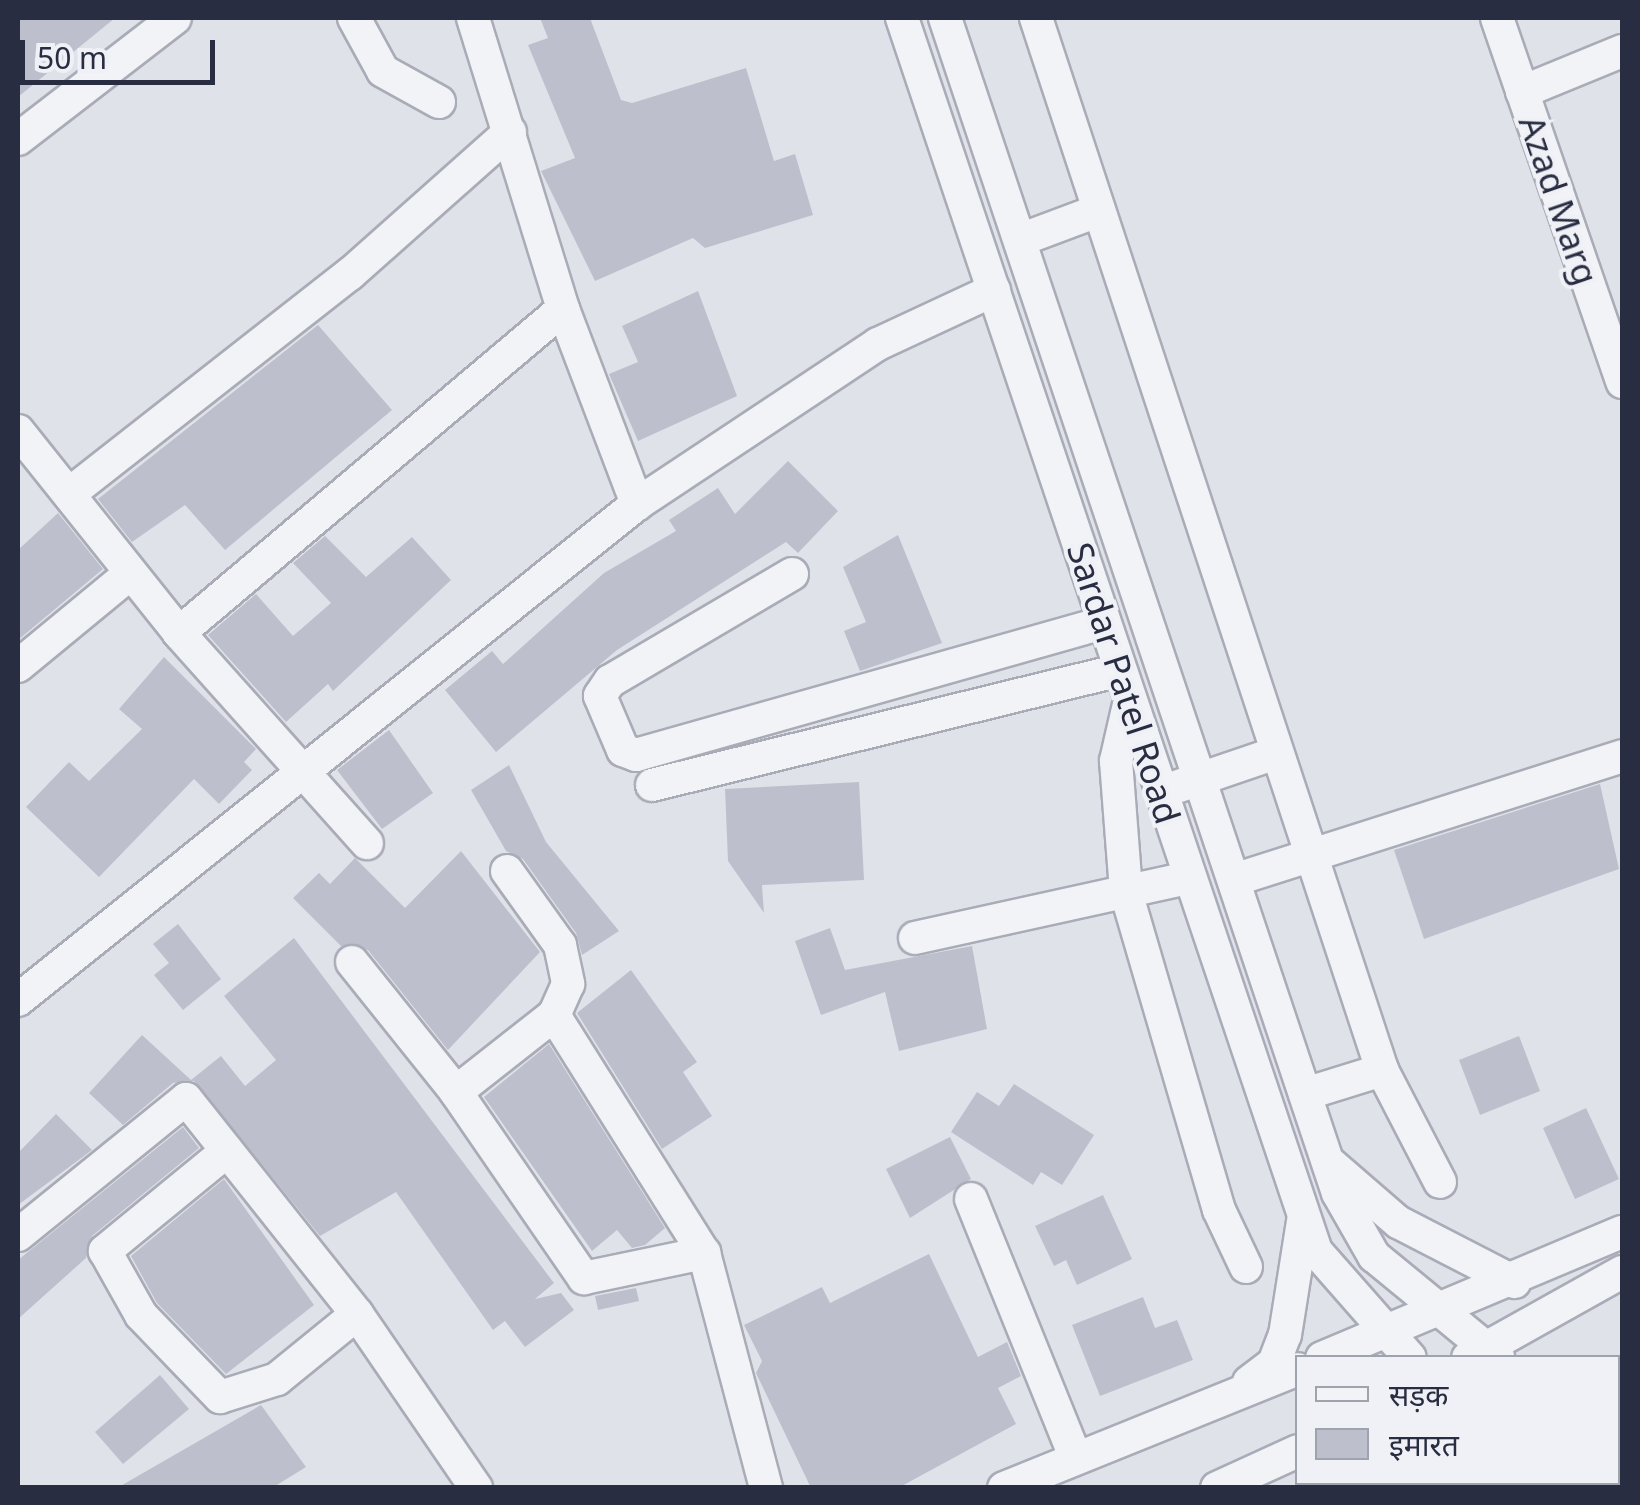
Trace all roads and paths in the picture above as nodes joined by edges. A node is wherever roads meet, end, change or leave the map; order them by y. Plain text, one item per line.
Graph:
1 (174, 18) edge
2 (354, 18) edge
3 (473, 18) edge
4 (902, 18) edge
5 (945, 18) edge
6 (1036, 18) edge
7 (1497, 18) edge
8 (1622, 51) edge
9 (1522, 92) junction
10 (439, 102) dead end
11 (510, 132) junction
12 (18, 139) edge
13 (1097, 211) junction
14 (1020, 240) junction
15 (994, 290) junction
16 (563, 309) junction
17 (1622, 382) edge
18 (18, 431) edge
19 (69, 494) junction
20 (637, 504) junction
21 (131, 573) junction
22 (792, 574) dead end
23 (1104, 623) junction
24 (179, 633) junction
25 (18, 666) edge
26 (1130, 700) junction
27 (1178, 716) junction
28 (1276, 753) junction
29 (1622, 756) edge
30 (304, 764) junction
31 (1200, 780) junction
32 (652, 784) dead end
33 (1160, 792) junction
34 (367, 842) dead end
35 (1310, 858) junction
36 (506, 871) dead end
37 (1189, 878) junction
38 (1234, 880) junction
39 (1126, 892) junction
40 (915, 938) dead end
41 (352, 962) dead end
42 (18, 1000) edge
43 (554, 1015) junction
44 (1382, 1070) junction
45 (456, 1092) junction
46 (1305, 1094) junction
47 (227, 1151) junction
48 (1328, 1161) junction
49 (1440, 1182) dead end
50 (971, 1199) dead end
51 (1304, 1216) junction
52 (1622, 1232) edge
53 (18, 1235) edge
54 (704, 1253) junction
55 (1246, 1267) dead end
56 (1622, 1272) edge
57 (1514, 1282) junction
58 (1429, 1307) junction
59 (358, 1314) junction
60 (1379, 1332) junction
61 (1483, 1353) edge
62 (1329, 1355) edge
63 (1406, 1355) edge
64 (1295, 1369) edge
65 (1221, 1402) junction
66 (1295, 1453) edge
67 (1075, 1457) junction
68 (476, 1488) edge
69 (766, 1488) edge
70 (1004, 1488) edge
71 (1217, 1488) edge

1 - 12 street
2 - 10 street
3 - 11 street
4 - 15 street, Sardar Patel Road
5 - 14 street, Sardar Patel Road
6 - 13 street
7 - 9 street, Azad Marg
8 - 9 street
9 - 17 street, Azad Marg
11 - 16 street
11 - 19 street
13 - 14 street
13 - 28 street
14 - 27 street, Sardar Patel Road
15 - 20 street
15 - 23 street, Sardar Patel Road
16 - 20 street
16 - 24 street
18 - 19 street
19 - 21 street
20 - 30 street
21 - 24 street
21 - 25 street
22 - 23 street
23 - 26 street, Sardar Patel Road
24 - 30 street
26 - 27 street
26 - 32 street
26 - 33 street, Sardar Patel Road
26 - 39 street
27 - 31 street, Sardar Patel Road
28 - 31 street
28 - 35 street
29 - 35 street
30 - 34 street
30 - 42 street
31 - 33 street
31 - 38 street, Sardar Patel Road
33 - 37 street, Sardar Patel Road
35 - 38 street
35 - 44 street
36 - 43 street
37 - 39 street
37 - 51 street, Sardar Patel Road
38 - 46 street, Sardar Patel Road
39 - 40 street
39 - 55 street
41 - 45 street
43 - 45 street
43 - 54 street
44 - 46 street
44 - 49 street
45 - 54 street
46 - 48 street, Sardar Patel Road
47 - 53 street
47 - 59 street
47 - 59 street
48 - 57 street
48 - 58 street, Sardar Patel Road
50 - 67 street
51 - 60 street, Sardar Patel Road
51 - 65 street
52 - 57 street
54 - 69 street
56 - 61 street
57 - 58 street
58 - 60 street
58 - 61 street, Sardar Patel Road
59 - 68 street
60 - 62 street
60 - 63 street, Sardar Patel Road
64 - 65 street
65 - 67 street
66 - 71 street
67 - 70 street

